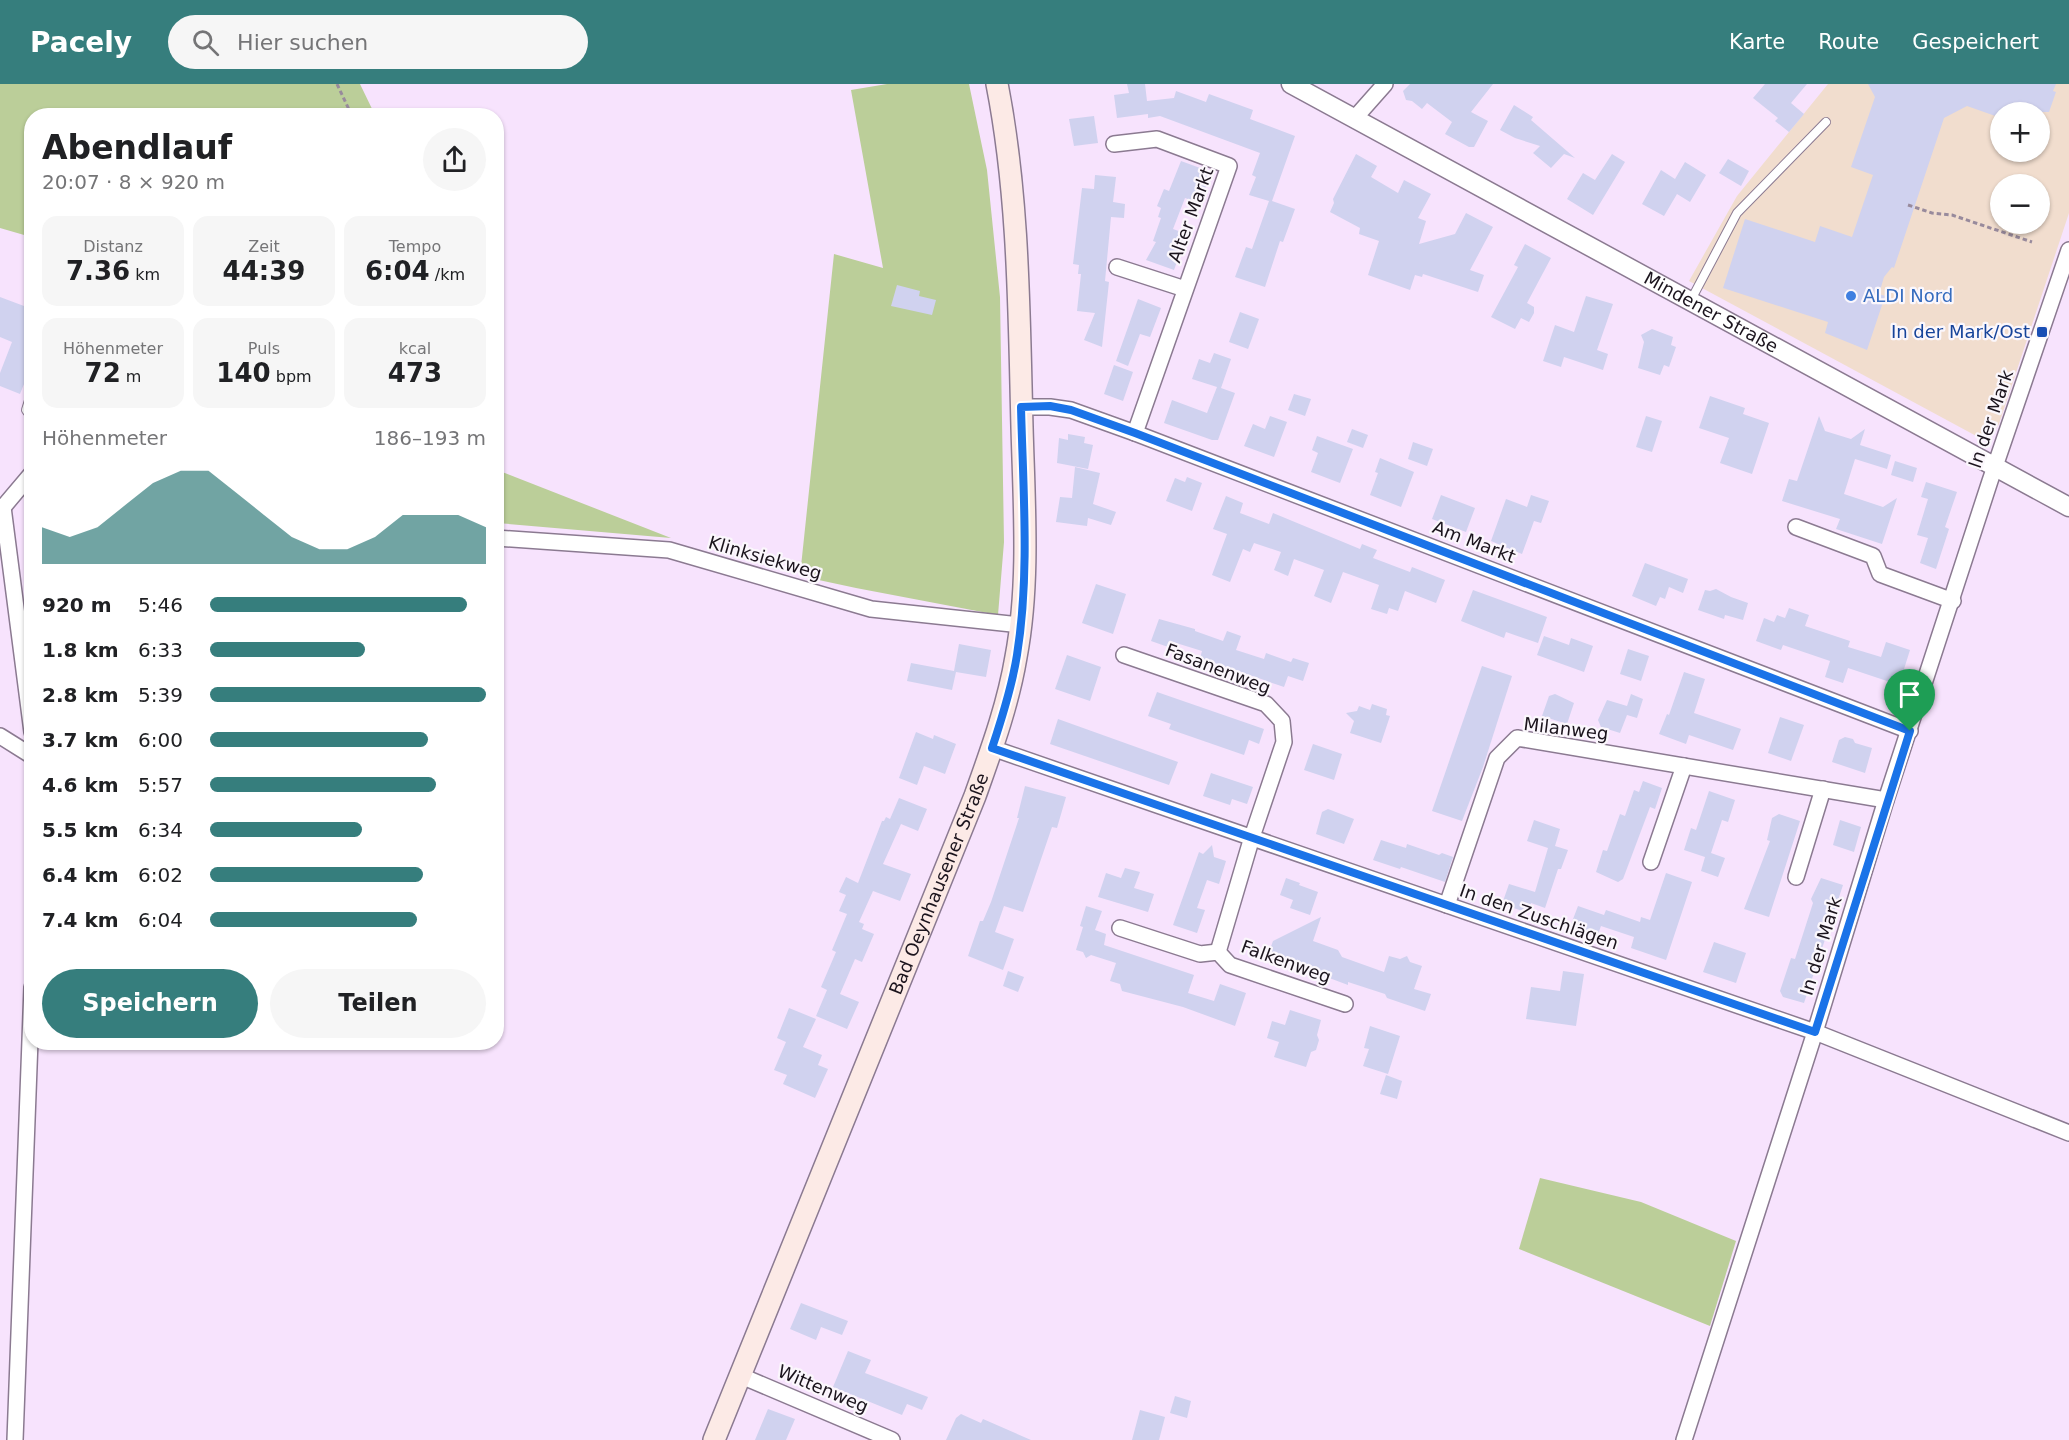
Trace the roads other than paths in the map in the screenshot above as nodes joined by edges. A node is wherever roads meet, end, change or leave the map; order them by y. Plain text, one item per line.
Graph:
1 (997, 84) edge
2 (1291, 84) edge
3 (1385, 84) edge
4 (1354, 119) junction
5 (1826, 122) dead end
6 (1114, 144) dead end
7 (2069, 250) edge
8 (1118, 267) dead end
9 (1185, 289) junction
10 (1690, 301) junction
11 (1021, 407) junction
12 (1135, 433) junction
13 (1995, 466) junction
14 (24, 483) edge
15 (2069, 507) edge
16 (2, 509) edge
17 (1796, 527) dead end
18 (504, 539) edge
19 (1953, 601) junction
20 (1021, 625) junction
21 (1124, 655) dead end
22 (24, 673) edge
23 (1910, 731) junction
24 (0, 736) edge
25 (992, 748) junction
26 (24, 751) edge
27 (1684, 766) junction
28 (1823, 789) junction
29 (1886, 800) junction
30 (1252, 837) junction
31 (1651, 862) dead end
32 (1796, 877) dead end
33 (1447, 905) junction
34 (1120, 928) dead end
35 (1218, 952) junction
36 (1345, 1004) dead end
37 (1815, 1032) junction
38 (30, 1050) edge
39 (2069, 1133) edge
40 (739, 1375) junction
41 (15, 1440) edge
42 (714, 1440) edge
43 (892, 1440) edge
44 (1684, 1440) edge

1 - 11 main road, Bad Oeynhausener Straße
2 - 4 street, Mindener Straße
3 - 4 street
4 - 10 street, Mindener Straße
5 - 10 lane
6 - 9 street, Alter Markt
7 - 13 street, In der Mark
8 - 9 street, Alter Markt
9 - 12 street, Alter Markt
10 - 13 street, Mindener Straße
11 - 12 street, Am Markt
11 - 20 main road, Bad Oeynhausener Straße
12 - 23 street, Am Markt
13 - 15 street, Mindener Straße
13 - 19 street, In der Mark
14 - 16 street
16 - 22 street
17 - 19 street
18 - 20 street, Klinksiekweg
19 - 23 street, In der Mark
20 - 25 main road, Bad Oeynhausener Straße
21 - 30 street, Fasanenweg
23 - 29 street, In der Mark
24 - 26 street
25 - 30 street, In den Zuschlägen
25 - 40 main road, Bad Oeynhausener Straße
27 - 28 street, Milanweg
27 - 31 street
27 - 33 street, Milanweg
28 - 29 street, Milanweg
28 - 32 street
29 - 37 street, In der Mark
30 - 33 street, In den Zuschlägen
30 - 35 street, Falkenweg
33 - 37 street, In den Zuschlägen
34 - 35 street, Falkenweg
35 - 36 street, Falkenweg
37 - 39 street, In den Zuschlägen
37 - 44 street, In der Mark
38 - 41 street
40 - 42 main road, Bad Oeynhausener Straße
40 - 43 street, Wittenweg

